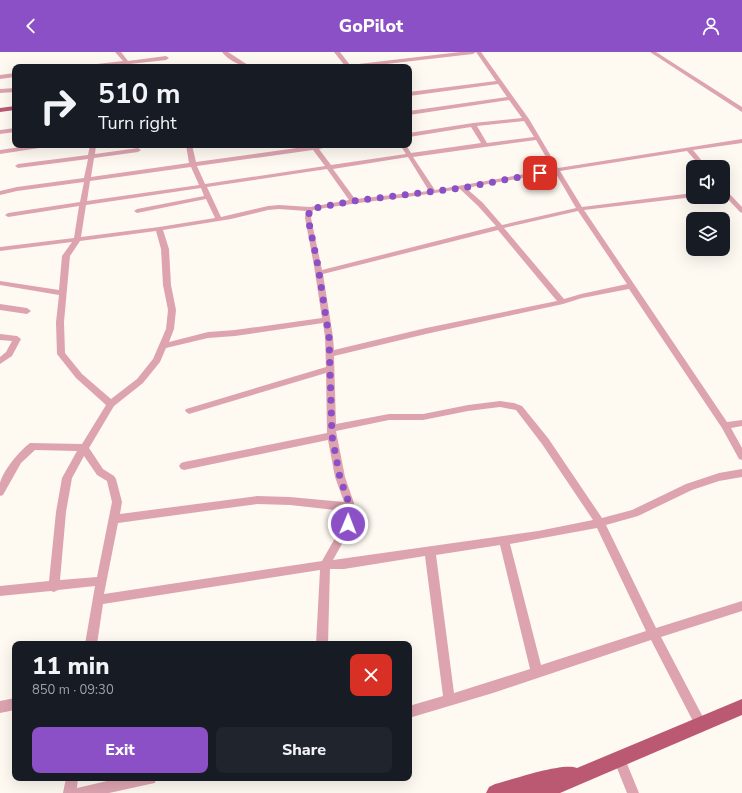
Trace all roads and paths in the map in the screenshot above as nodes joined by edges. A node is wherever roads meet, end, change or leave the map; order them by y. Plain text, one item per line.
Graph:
1 (118, 52) edge
2 (225, 52) edge
3 (337, 52) edge
4 (473, 52) edge
5 (478, 52) edge
6 (653, 52) edge
7 (166, 58) dead end
8 (127, 64) edge
9 (133, 64) edge
10 (243, 64) edge
11 (346, 64) edge
12 (373, 64) edge
13 (12, 75) edge
14 (0, 77) edge
15 (499, 82) junction
16 (12, 90) edge
17 (0, 91) edge
18 (412, 94) edge
19 (511, 98) junction
20 (12, 104) edge
21 (0, 106) edge
22 (12, 108) edge
23 (0, 110) edge
24 (742, 110) edge
25 (412, 113) edge
26 (526, 119) junction
27 (473, 125) junction
28 (12, 130) edge
29 (0, 132) edge
30 (412, 135) edge
31 (537, 138) junction
32 (742, 141) edge
33 (485, 145) junction
34 (26, 148) edge
35 (93, 148) edge
36 (190, 148) edge
37 (300, 148) edge
38 (314, 148) edge
39 (405, 148) edge
40 (688, 149) junction
41 (138, 150) dead end
42 (0, 152) edge
43 (92, 156) junction
44 (410, 156) junction
45 (698, 160) edge
46 (193, 165) junction
47 (18, 166) dead end
48 (329, 168) junction
49 (555, 170) junction
50 (87, 180) junction
51 (203, 186) junction
52 (462, 188) junction
53 (433, 192) junction
54 (0, 193) edge
55 (686, 196) edge
56 (208, 197) junction
57 (730, 198) edge
58 (353, 201) junction
59 (84, 203) junction
60 (310, 209) junction
61 (580, 209) junction
62 (138, 211) dead end
63 (742, 211) edge
64 (8, 215) dead end
65 (219, 220) junction
66 (499, 226) junction
67 (159, 229) junction
68 (77, 240) junction
69 (0, 249) edge
70 (319, 273) junction
71 (0, 283) edge
72 (632, 286) junction
73 (63, 293) junction
74 (563, 302) junction
75 (0, 307) edge
76 (26, 311) dead end
77 (326, 320) junction
78 (0, 336) edge
79 (164, 346) junction
80 (329, 354) junction
81 (0, 361) edge
82 (330, 369) junction
83 (111, 404) junction
84 (189, 411) dead end
85 (742, 423) edge
86 (724, 426) junction
87 (332, 432) junction
88 (84, 448) junction
89 (742, 456) edge
90 (184, 466) dead end
91 (742, 473) edge
92 (0, 492) edge
93 (349, 507) junction
94 (113, 519) junction
95 (600, 523) junction
96 (504, 540) junction
97 (430, 551) junction
98 (325, 565) junction
99 (100, 581) junction
100 (54, 586) junction
101 (0, 591) edge
102 (98, 600) junction
103 (742, 606) edge
104 (653, 633) junction
105 (91, 641) edge
106 (322, 641) edge
107 (538, 672) junction
108 (449, 700) junction
109 (12, 705) edge
110 (0, 707) edge
111 (742, 708) edge
112 (412, 711) edge
113 (701, 725) junction
114 (619, 758) junction
115 (72, 781) edge
116 (136, 781) edge
117 (547, 788) edge
118 (70, 793) edge
119 (79, 793) edge
120 (495, 793) edge
121 (633, 793) edge

1 - 8 street
2 - 10 street
3 - 11 street
4 - 12 street
5 - 15 street
6 - 24 street
7 - 9 street
13 - 14 street
15 - 18 street
15 - 19 street
16 - 17 street
19 - 25 street
19 - 26 street
20 - 21 main road
22 - 23 main road
26 - 27 street
26 - 31 street
27 - 30 street
27 - 33 street
28 - 29 street
31 - 33 street
31 - 49 street
32 - 40 street
33 - 44 street
34 - 42 street
35 - 43 street
36 - 46 street
37 - 46 street
38 - 48 street
39 - 44 street
40 - 45 street
40 - 49 street
41 - 43 street
43 - 47 street
43 - 50 street
44 - 48 street
44 - 53 street
46 - 50 street
46 - 51 street
48 - 51 street
48 - 58 street
49 - 52 street
49 - 61 street
50 - 54 street
50 - 59 street
51 - 56 street
51 - 59 street
52 - 53 street
52 - 66 street
53 - 58 street
55 - 61 street
56 - 62 street
56 - 65 street
57 - 63 street
58 - 60 street
59 - 64 street
59 - 68 street
60 - 65 street
60 - 70 street
61 - 66 street
61 - 72 street
65 - 67 street
66 - 70 street
66 - 74 street
67 - 68 street
67 - 79 street
68 - 69 street
68 - 73 street
70 - 77 street
71 - 73 street
72 - 74 street
72 - 86 street
73 - 83 street
74 - 80 street
75 - 76 street
77 - 79 street
77 - 80 street
78 - 81 street
79 - 83 street
80 - 82 street
82 - 84 street
82 - 87 street
83 - 88 street
85 - 86 street
86 - 89 street
87 - 90 street
87 - 93 street
87 - 95 street
88 - 92 street
88 - 94 street
88 - 100 street
91 - 95 street
93 - 94 street
93 - 98 street
94 - 99 street
95 - 96 street
95 - 104 street
96 - 97 street
96 - 107 street
97 - 98 street
97 - 108 street
98 - 102 street
98 - 106 street
99 - 100 street
99 - 102 street
100 - 101 street
102 - 105 street
103 - 104 street
104 - 107 street
104 - 113 street
107 - 108 street
108 - 112 street
109 - 110 street
111 - 113 main road
113 - 114 main road
114 - 117 main road
114 - 121 street
115 - 118 street
116 - 119 street
117 - 120 main road

